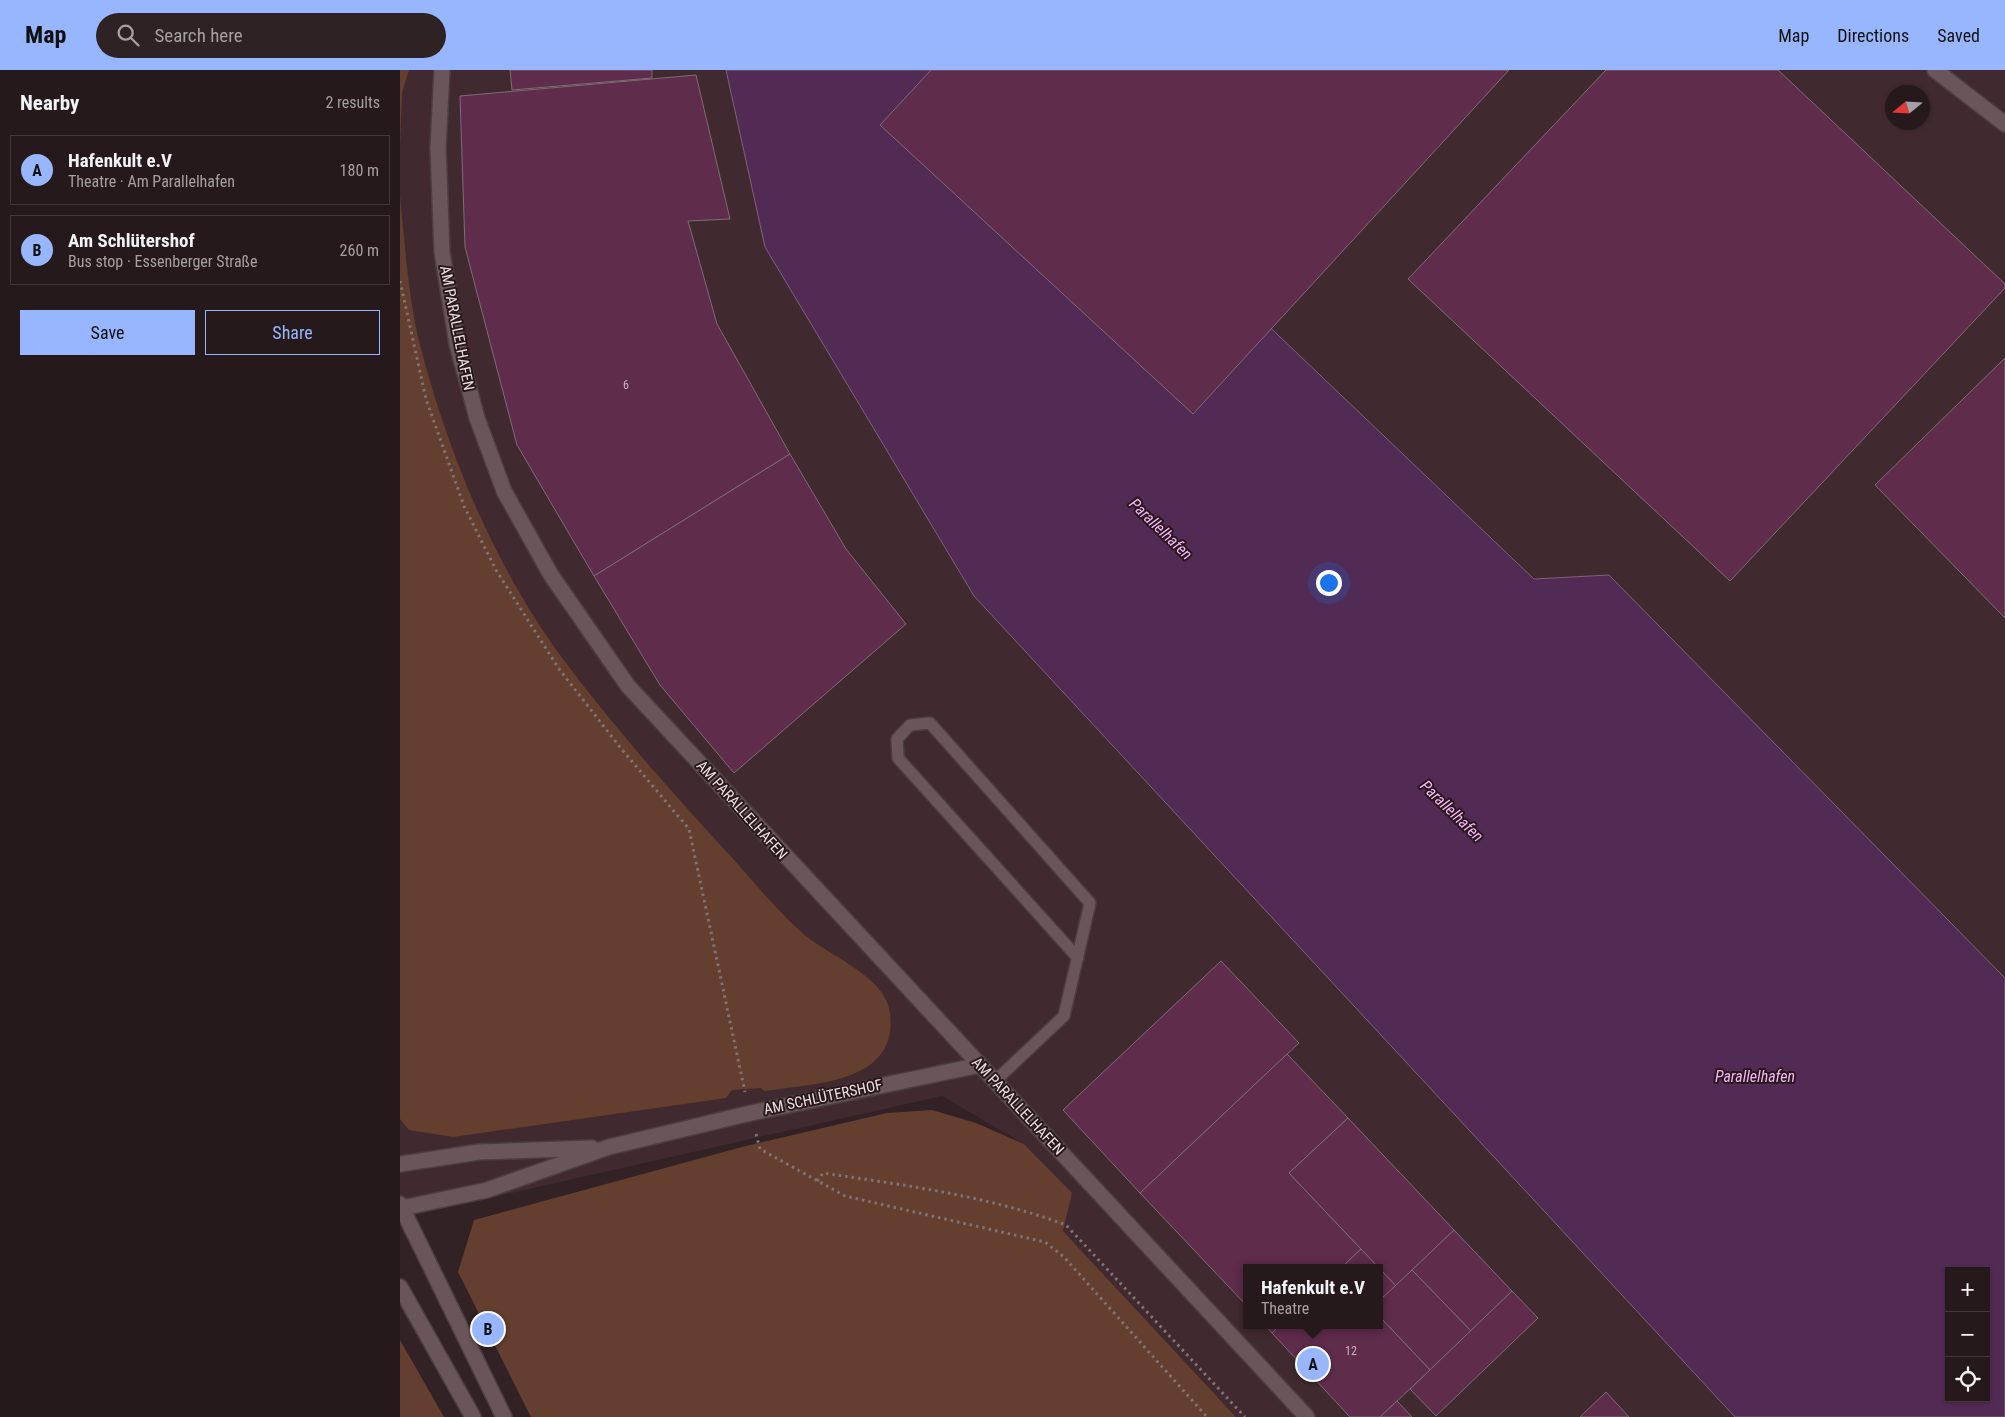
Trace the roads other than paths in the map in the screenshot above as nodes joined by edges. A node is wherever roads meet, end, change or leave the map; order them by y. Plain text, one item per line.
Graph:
1 (442, 70) edge
2 (1935, 70) edge
3 (2005, 124) edge
4 (1078, 958) junction
5 (980, 1064) junction
6 (995, 1081) junction
7 (609, 1147) junction
8 (400, 1164) edge
9 (401, 1207) edge
10 (400, 1287) edge
11 (473, 1417) edge
12 (504, 1417) edge
13 (1307, 1417) edge

1 - 5 street, AM PARALLELHAFEN
2 - 3 street
4 - 4 lane
4 - 6 lane
5 - 6 street, AM PARALLELHAFEN
5 - 7 street, AM SCHLÜTERSHOF
6 - 13 street, AM PARALLELHAFEN
7 - 8 street, AM SCHLÜTERSHOF
7 - 9 street, AM SCHLÜTERSHOF
9 - 12 street
10 - 11 street

